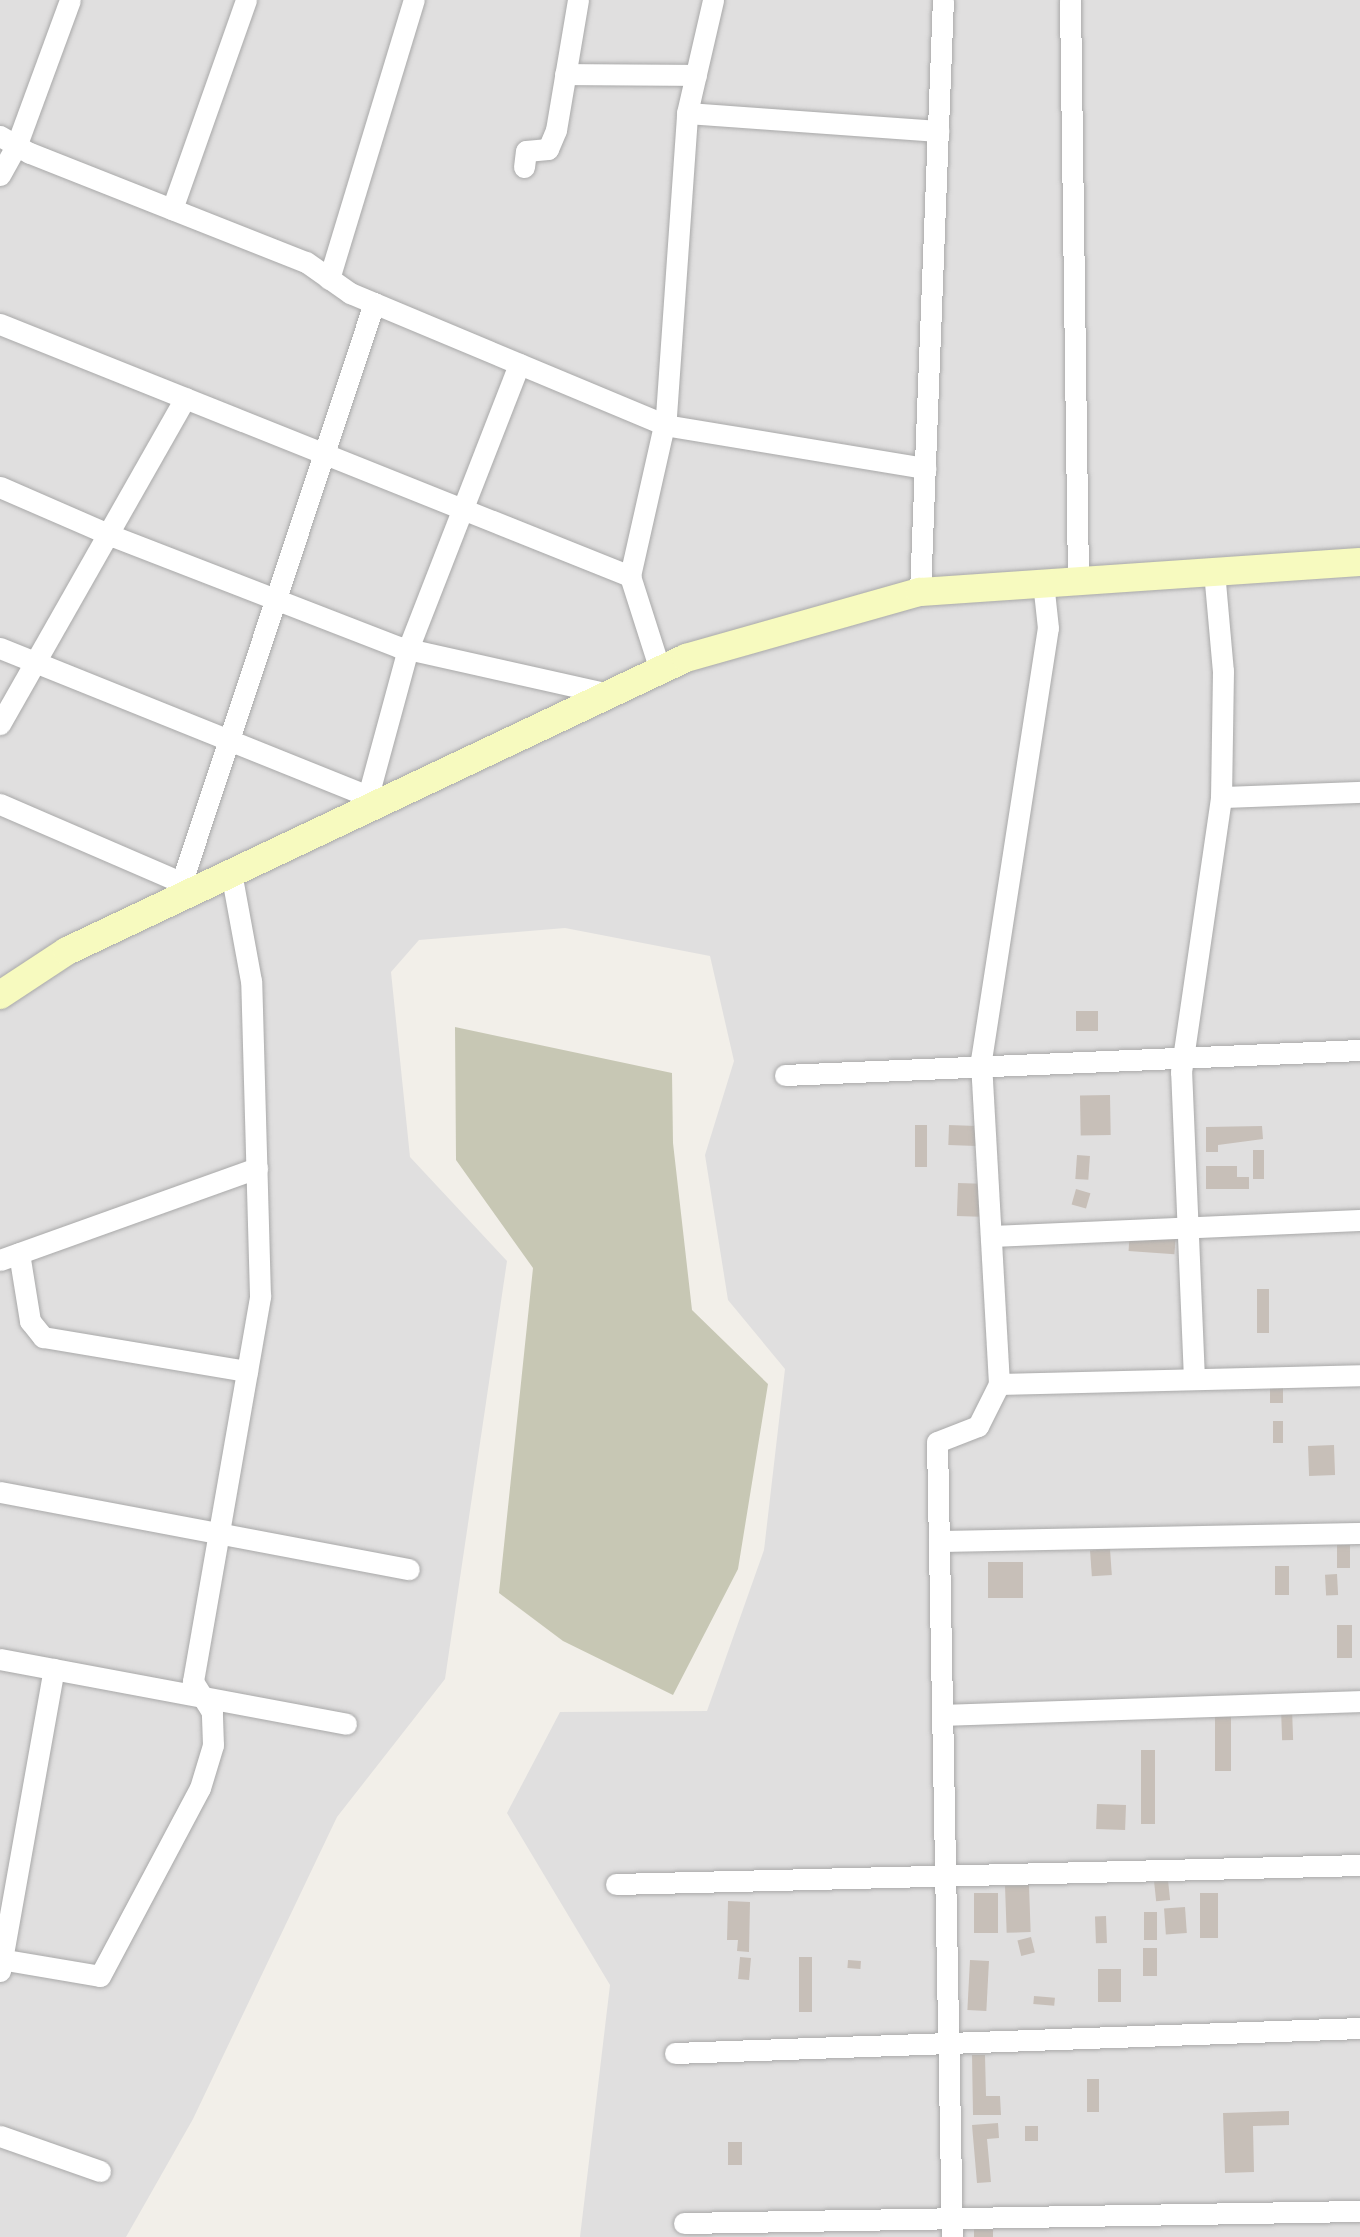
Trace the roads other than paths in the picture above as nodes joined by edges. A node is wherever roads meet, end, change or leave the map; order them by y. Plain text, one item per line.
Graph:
1 (70, 0) edge
2 (246, 0) edge
3 (415, 0) edge
4 (578, 0) edge
5 (713, 0) edge
6 (943, 0) edge
7 (1070, 0) edge
8 (565, 74) junction
9 (696, 75) junction
10 (687, 113) junction
11 (938, 131) junction
12 (8, 140) edge
13 (524, 167) dead end
14 (0, 175) edge
15 (173, 209) junction
16 (329, 279) junction
17 (374, 303) junction
18 (0, 324) edge
19 (519, 364) junction
20 (185, 398) junction
21 (665, 425) junction
22 (324, 454) junction
23 (925, 468) junction
24 (0, 487) edge
25 (462, 509) junction
26 (108, 534) junction
27 (1360, 562) edge
28 (1214, 571) junction
29 (630, 576) junction
30 (1078, 580) junction
31 (1043, 582) junction
32 (920, 592) junction
33 (275, 599) junction
34 (0, 648) edge
35 (408, 649) junction
36 (35, 662) junction
37 (660, 670) junction
38 (609, 694) junction
39 (0, 724) edge
40 (229, 740) junction
41 (1360, 792) edge
42 (1221, 797) junction
43 (374, 798) junction
44 (0, 804) edge
45 (231, 872) junction
46 (189, 885) junction
47 (5, 986) edge
48 (1360, 1049) edge
49 (1183, 1057) junction
50 (981, 1066) junction
51 (785, 1075) dead end
52 (257, 1168) junction
53 (1360, 1220) edge
54 (1188, 1227) junction
55 (991, 1236) junction
56 (10, 1256) edge
57 (247, 1371) junction
58 (1360, 1375) edge
59 (1194, 1379) junction
60 (999, 1384) junction
61 (0, 1492) edge
62 (219, 1533) junction
63 (1360, 1533) edge
64 (939, 1541) junction
65 (409, 1569) dead end
66 (0, 1659) edge
67 (54, 1669) junction
68 (202, 1697) junction
69 (1360, 1701) edge
70 (943, 1715) junction
71 (346, 1724) dead end
72 (1360, 1865) edge
73 (946, 1875) junction
74 (616, 1884) dead end
75 (1, 1963) edge
76 (1360, 2028) edge
77 (949, 2043) junction
78 (675, 2053) dead end
79 (0, 2136) edge
80 (100, 2171) dead end
81 (1360, 2211) edge
82 (684, 2223) dead end
83 (952, 2228) edge

1 - 12 street
2 - 15 street
3 - 16 street
4 - 8 street
5 - 9 street
6 - 11 street
7 - 30 street
8 - 9 street
8 - 13 street
9 - 10 street
10 - 11 street
10 - 21 street
11 - 23 street
12 - 14 street
12 - 15 street
15 - 16 street
16 - 17 street
17 - 19 street
17 - 22 street
18 - 20 street
19 - 21 street
19 - 25 street
20 - 22 street
20 - 26 street
21 - 23 street
21 - 29 street
22 - 25 street
22 - 33 street
23 - 32 street
24 - 26 street
25 - 29 street
25 - 35 street
26 - 33 street
26 - 36 street
27 - 28 street
28 - 30 street
28 - 42 street
29 - 37 street
30 - 31 street
31 - 32 street
31 - 50 street
32 - 37 street
33 - 35 street
33 - 40 street
34 - 36 street
35 - 38 street
35 - 43 street
36 - 39 street
36 - 40 street
37 - 38 street
38 - 43 street
40 - 43 street
40 - 46 street
41 - 42 street
42 - 49 street
43 - 45 street
44 - 46 street
45 - 46 street
45 - 52 street
46 - 47 street
48 - 49 street
49 - 50 street
49 - 54 street
50 - 51 street
50 - 55 street
52 - 56 street
52 - 57 street
53 - 54 street
54 - 55 street
54 - 59 street
55 - 60 street
56 - 57 street
57 - 62 street
58 - 59 street
59 - 60 street
60 - 64 street
61 - 62 street
62 - 65 street
62 - 68 street
63 - 64 street
64 - 70 street
66 - 67 street
67 - 68 street
67 - 75 street
68 - 71 street
68 - 75 street
69 - 70 street
70 - 73 street
72 - 73 street
73 - 74 street
73 - 77 street
76 - 77 street
77 - 78 street
77 - 83 street
79 - 80 street
81 - 83 street
82 - 83 street

